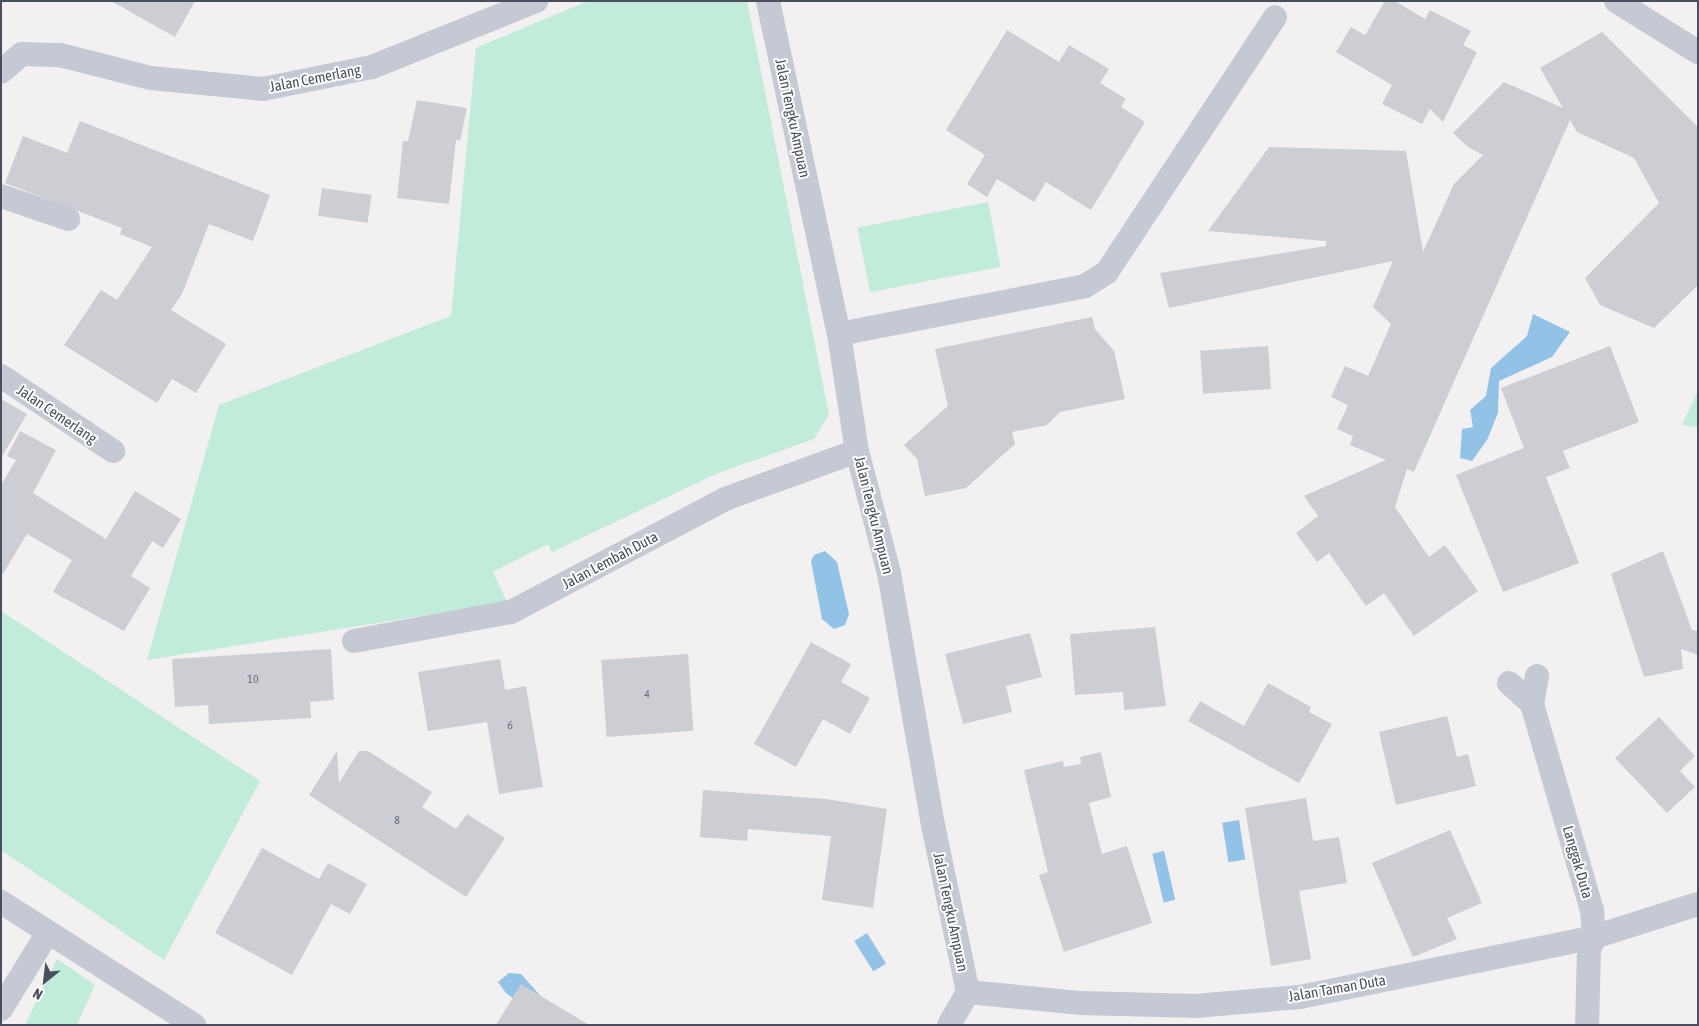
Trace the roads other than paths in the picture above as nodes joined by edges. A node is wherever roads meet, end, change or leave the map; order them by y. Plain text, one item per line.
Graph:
1 (536, 1) edge
2 (768, 1) edge
3 (1616, 1) edge
4 (1274, 17) dead end
5 (1698, 52) edge
6 (1, 72) edge
7 (1, 196) edge
8 (68, 219) dead end
9 (839, 334) junction
10 (1, 376) edge
11 (113, 451) dead end
12 (858, 451) junction
13 (354, 641) dead end
14 (1538, 676) dead end
15 (1509, 683) dead end
16 (1532, 704) junction
17 (1, 902) edge
18 (1698, 904) edge
19 (47, 934) junction
20 (1594, 937) junction
21 (968, 992) junction
22 (1, 1008) edge
23 (194, 1025) edge
24 (949, 1025) edge
25 (1587, 1025) edge

1 - 6 street, Jalan Cemerlang
2 - 9 street, Jalan Tengku Ampuan
3 - 5 street
4 - 9 street
7 - 8 street
9 - 12 street, Jalan Tengku Ampuan
10 - 11 street, Jalan Cemerlang
12 - 13 street, Jalan Lembah Duta
12 - 21 street, Jalan Tengku Ampuan
14 - 16 street
15 - 16 street
16 - 20 street, Langgak Duta
17 - 19 street
18 - 20 street, Jalan Taman Duta
19 - 22 street
19 - 23 street
20 - 21 street, Jalan Taman Duta
20 - 25 street, Langgak Duta
21 - 24 street, Jalan Tengku Ampuan

